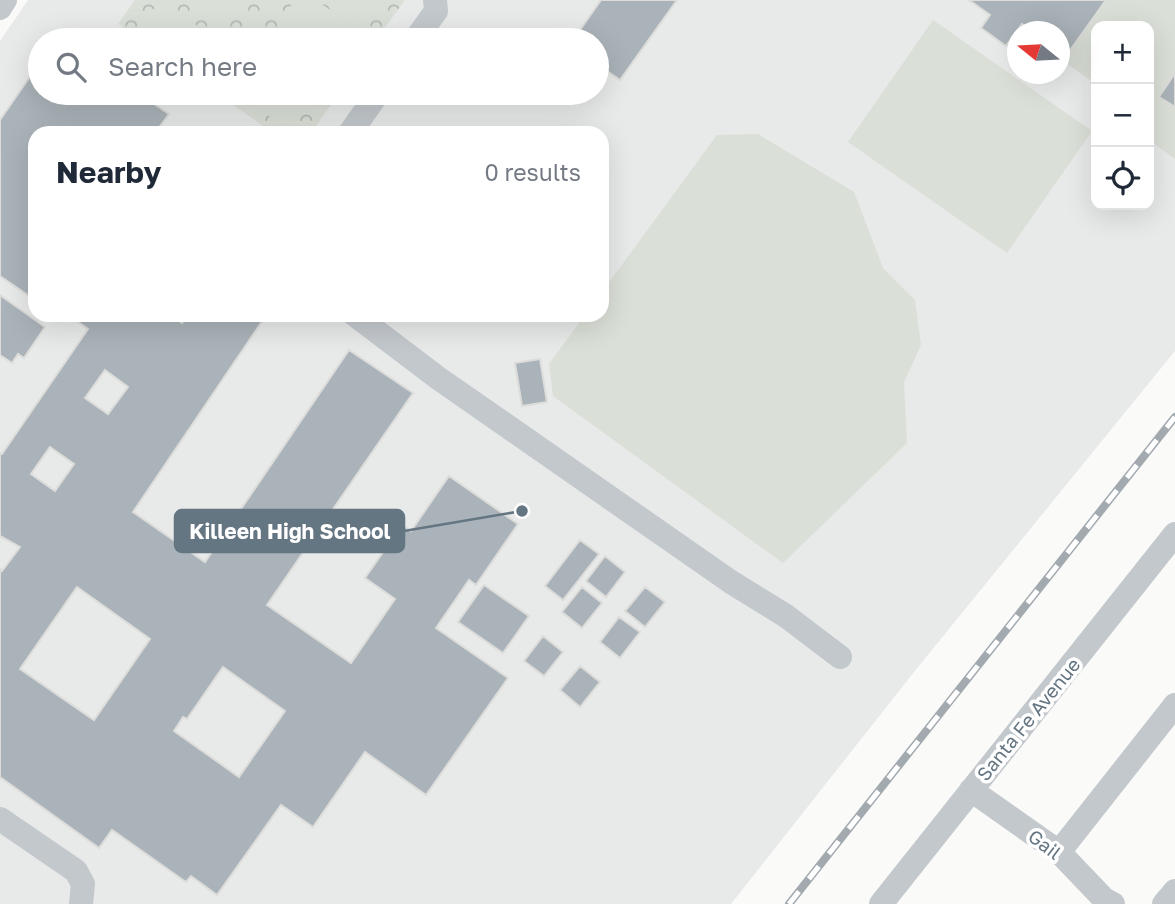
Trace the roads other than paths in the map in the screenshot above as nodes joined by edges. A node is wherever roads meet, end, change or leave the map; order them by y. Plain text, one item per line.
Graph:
1 (5, 0) edge
2 (435, 0) edge
3 (0, 8) edge
4 (423, 28) edge
5 (370, 105) edge
6 (355, 126) edge
7 (364, 322) edge
8 (1175, 534) edge
9 (839, 657) dead end
10 (1175, 705) edge
11 (971, 790) junction
12 (0, 819) edge
13 (1059, 852) junction
14 (1175, 891) edge
15 (1104, 902) edge
16 (81, 904) edge
17 (881, 904) edge
18 (1164, 904) edge

1 - 3 street
2 - 4 street
5 - 6 street
7 - 9 street
8 - 11 street, Santa Fe Avenue
10 - 13 street
11 - 13 street, Gail
11 - 17 street, Santa Fe Avenue
12 - 16 street
13 - 15 street, Gail
14 - 18 street

